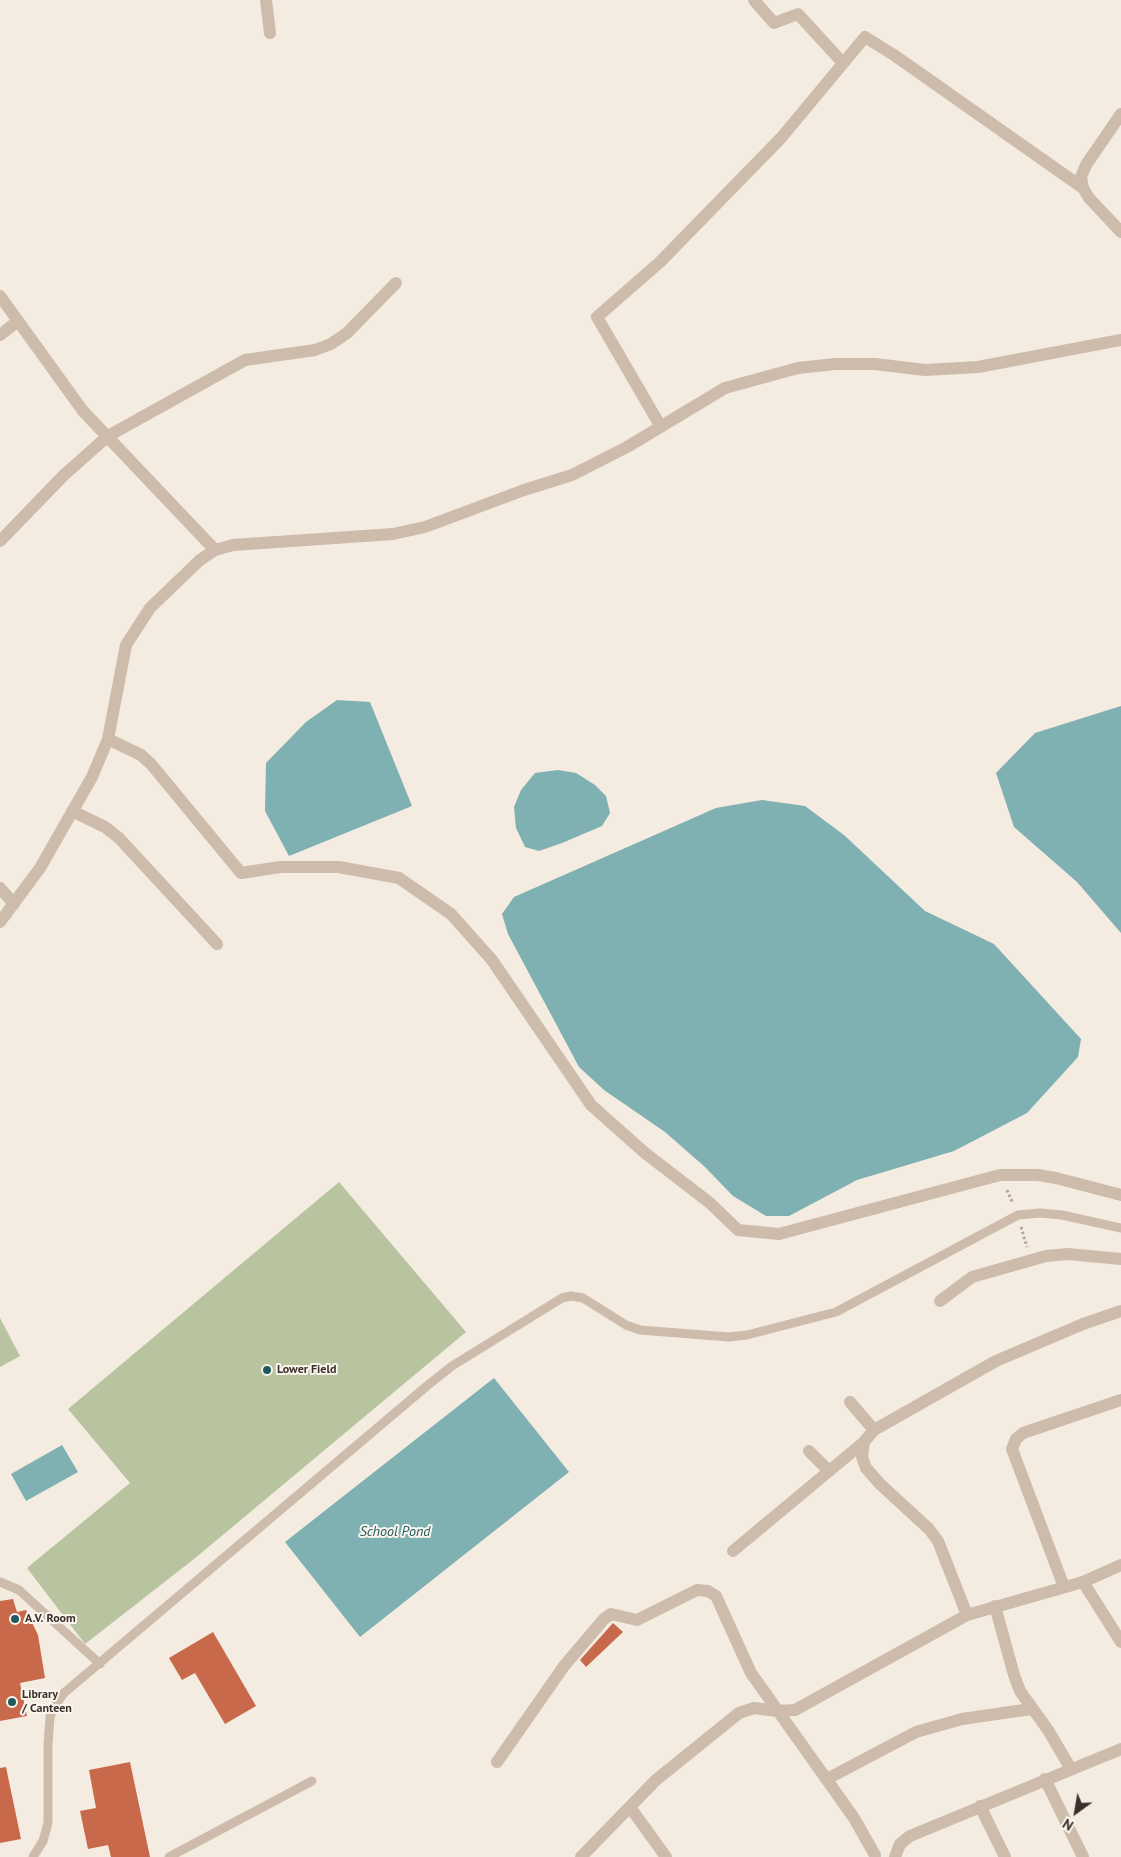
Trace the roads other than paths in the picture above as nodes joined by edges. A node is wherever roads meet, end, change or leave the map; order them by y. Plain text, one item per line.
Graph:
1 (266, 0) edge
2 (754, 0) edge
3 (270, 33) dead end
4 (843, 63) junction
5 (1121, 114) edge
6 (1083, 188) junction
7 (1121, 232) edge
8 (396, 283) dead end
9 (0, 296) edge
10 (18, 321) junction
11 (0, 335) edge
12 (1121, 340) edge
13 (661, 427) junction
14 (108, 436) junction
15 (0, 541) edge
16 (215, 550) junction
17 (108, 739) junction
18 (72, 812) junction
19 (0, 888) edge
20 (14, 904) junction
21 (0, 922) edge
22 (217, 944) dead end
23 (1121, 1195) edge
24 (1121, 1228) edge
25 (1121, 1259) edge
26 (940, 1301) dead end
27 (1121, 1311) edge
28 (1121, 1400) edge
29 (850, 1402) dead end
30 (874, 1430) junction
31 (864, 1442) junction
32 (809, 1451) dead end
33 (829, 1471) junction
34 (733, 1552) dead end
35 (1121, 1565) edge
36 (0, 1582) edge
37 (1083, 1582) junction
38 (1064, 1587) junction
39 (995, 1606) junction
40 (967, 1615) junction
41 (1121, 1642) edge
42 (100, 1664) junction
43 (1031, 1709) junction
44 (777, 1711) junction
45 (1121, 1749) edge
46 (497, 1762) dead end
47 (1071, 1770) junction
48 (827, 1779) junction
49 (1045, 1780) junction
50 (312, 1781) dead end
51 (980, 1806) junction
52 (630, 1807) junction
53 (900, 1844) junction
54 (873, 1856) edge
55 (34, 1857) edge
56 (169, 1857) edge
57 (581, 1857) edge
58 (666, 1857) edge
59 (895, 1857) edge
60 (1005, 1857) edge
61 (1083, 1857) edge

1 - 3 street
2 - 4 street
4 - 6 street
4 - 13 street
5 - 6 street
6 - 7 street
8 - 14 street
9 - 10 street
10 - 11 street
10 - 14 street
12 - 13 street
13 - 16 street
14 - 15 street
14 - 16 street
16 - 17 street
17 - 18 street
17 - 23 street
18 - 20 street
18 - 22 street
19 - 20 street
20 - 21 street
24 - 42 lane
25 - 26 street
27 - 30 street
28 - 38 street
29 - 30 street
30 - 31 street
31 - 33 street
31 - 40 street
32 - 33 street
33 - 34 street
35 - 37 street
36 - 42 lane
37 - 38 street
37 - 41 street
38 - 39 street
39 - 40 street
39 - 43 street
40 - 44 street
42 - 55 lane
43 - 47 street
43 - 48 street
44 - 46 street
44 - 48 street
44 - 52 street
45 - 47 street
47 - 49 street
48 - 54 street
49 - 51 street
49 - 61 street
50 - 56 lane
51 - 53 street
51 - 60 street
52 - 57 street
52 - 58 street
53 - 54 street
53 - 59 street

